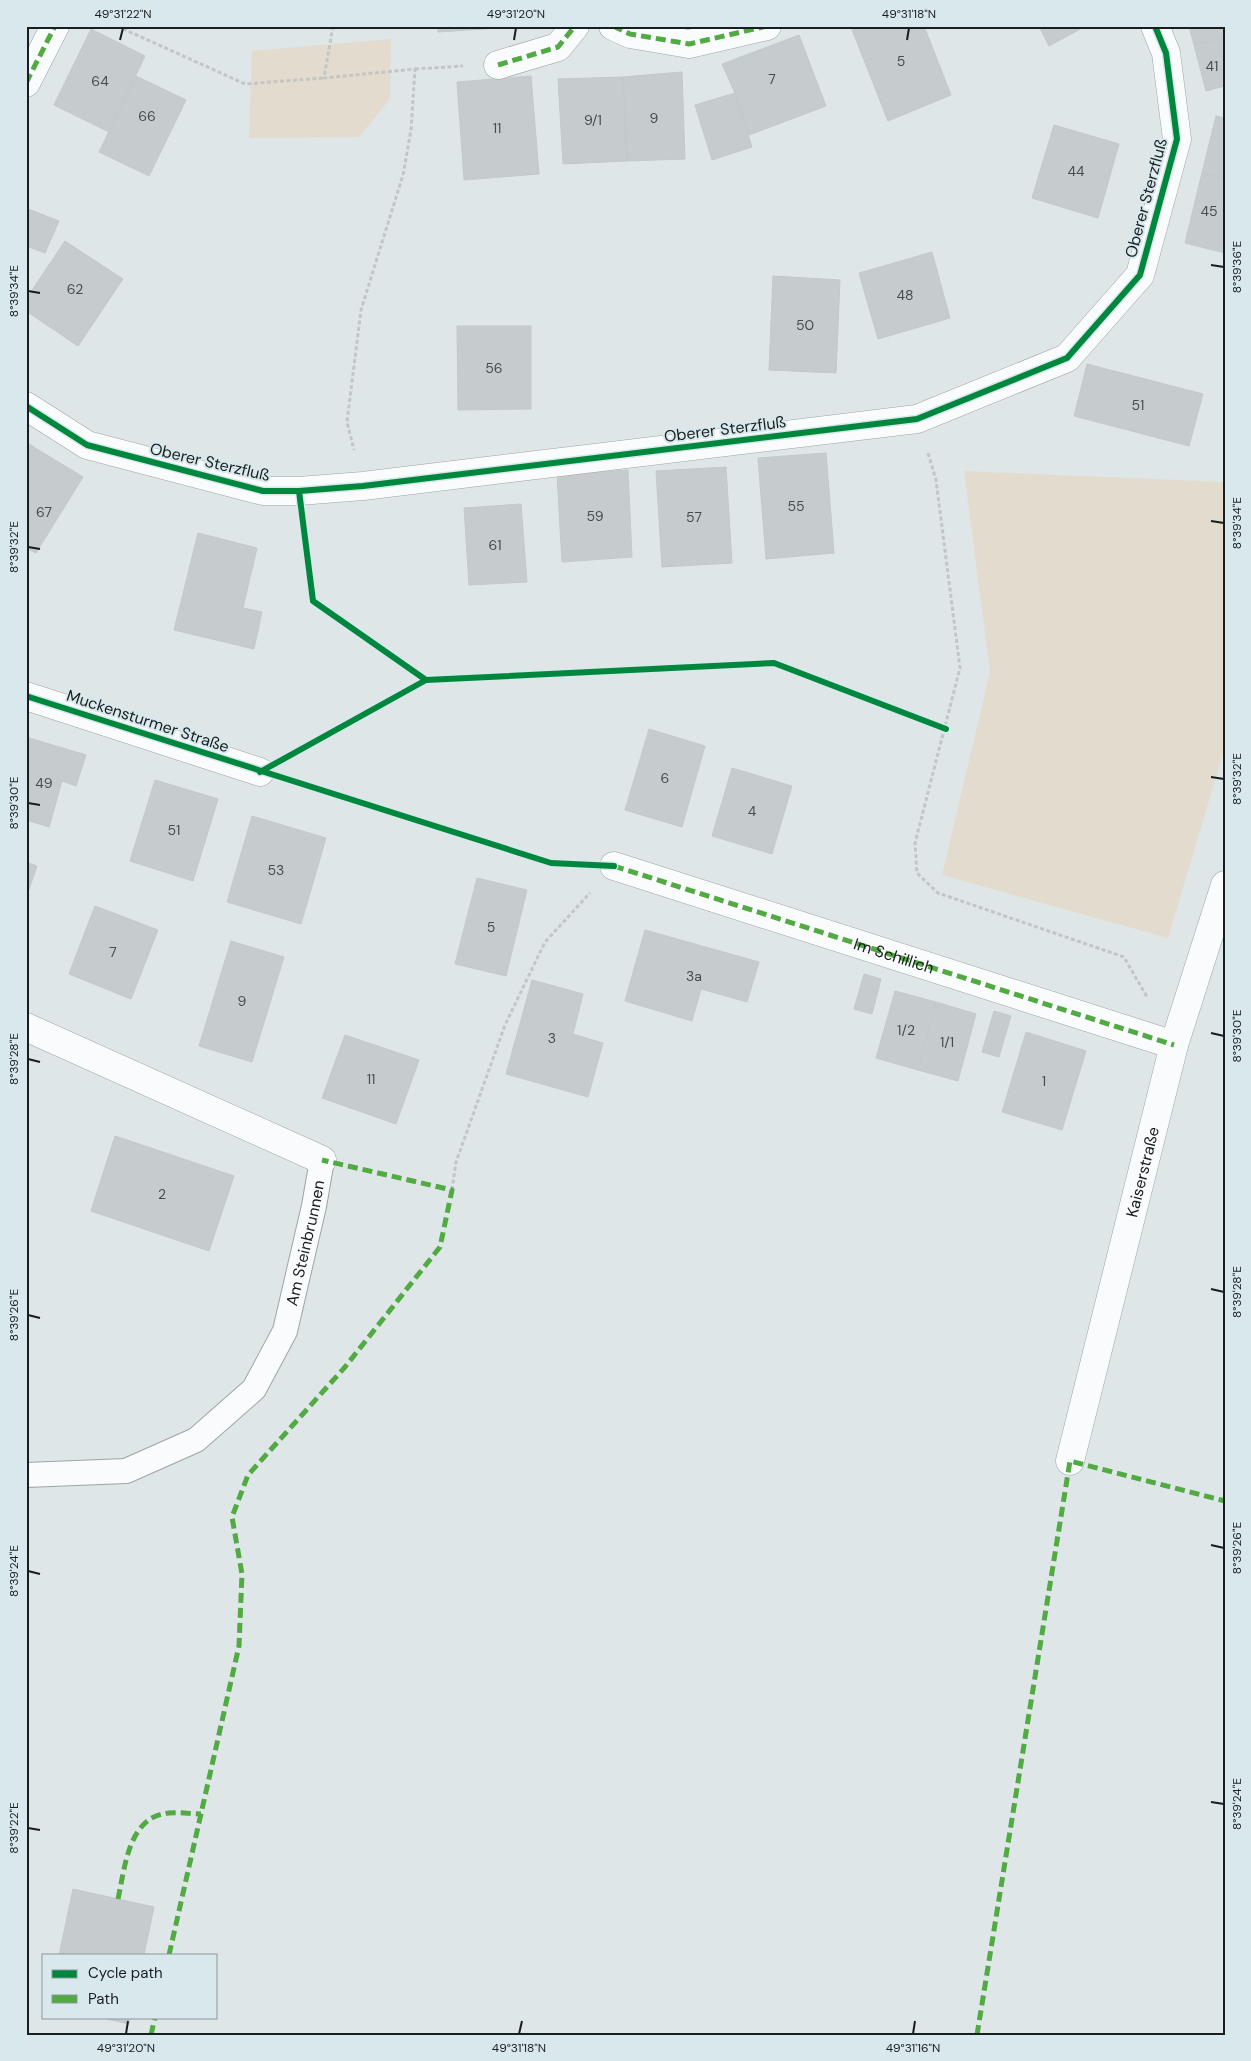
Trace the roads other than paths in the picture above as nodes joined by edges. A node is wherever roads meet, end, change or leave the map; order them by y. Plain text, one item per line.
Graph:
1 (55, 26) edge
2 (576, 26) edge
3 (613, 26) edge
4 (767, 26) edge
5 (1154, 26) edge
6 (498, 64) road end
7 (26, 84) edge
8 (26, 406) edge
9 (26, 696) edge
10 (260, 772) road end
11 (614, 866) road end
12 (1225, 885) edge
13 (26, 1027) edge
14 (1174, 1045) junction
15 (322, 1160) joint
16 (1070, 1461) dead end
17 (26, 1475) edge

1 - 7 street
2 - 6 street
3 - 4 street
5 - 8 street, Oberer Sterzfluß
9 - 10 street, Muckensturmer Straße
11 - 14 street, Im Schillich
12 - 14 street, Kaiserstraße
13 - 15 street, Am Steinbrunnen
14 - 16 street, Kaiserstraße
15 - 17 lane, Am Steinbrunnen

